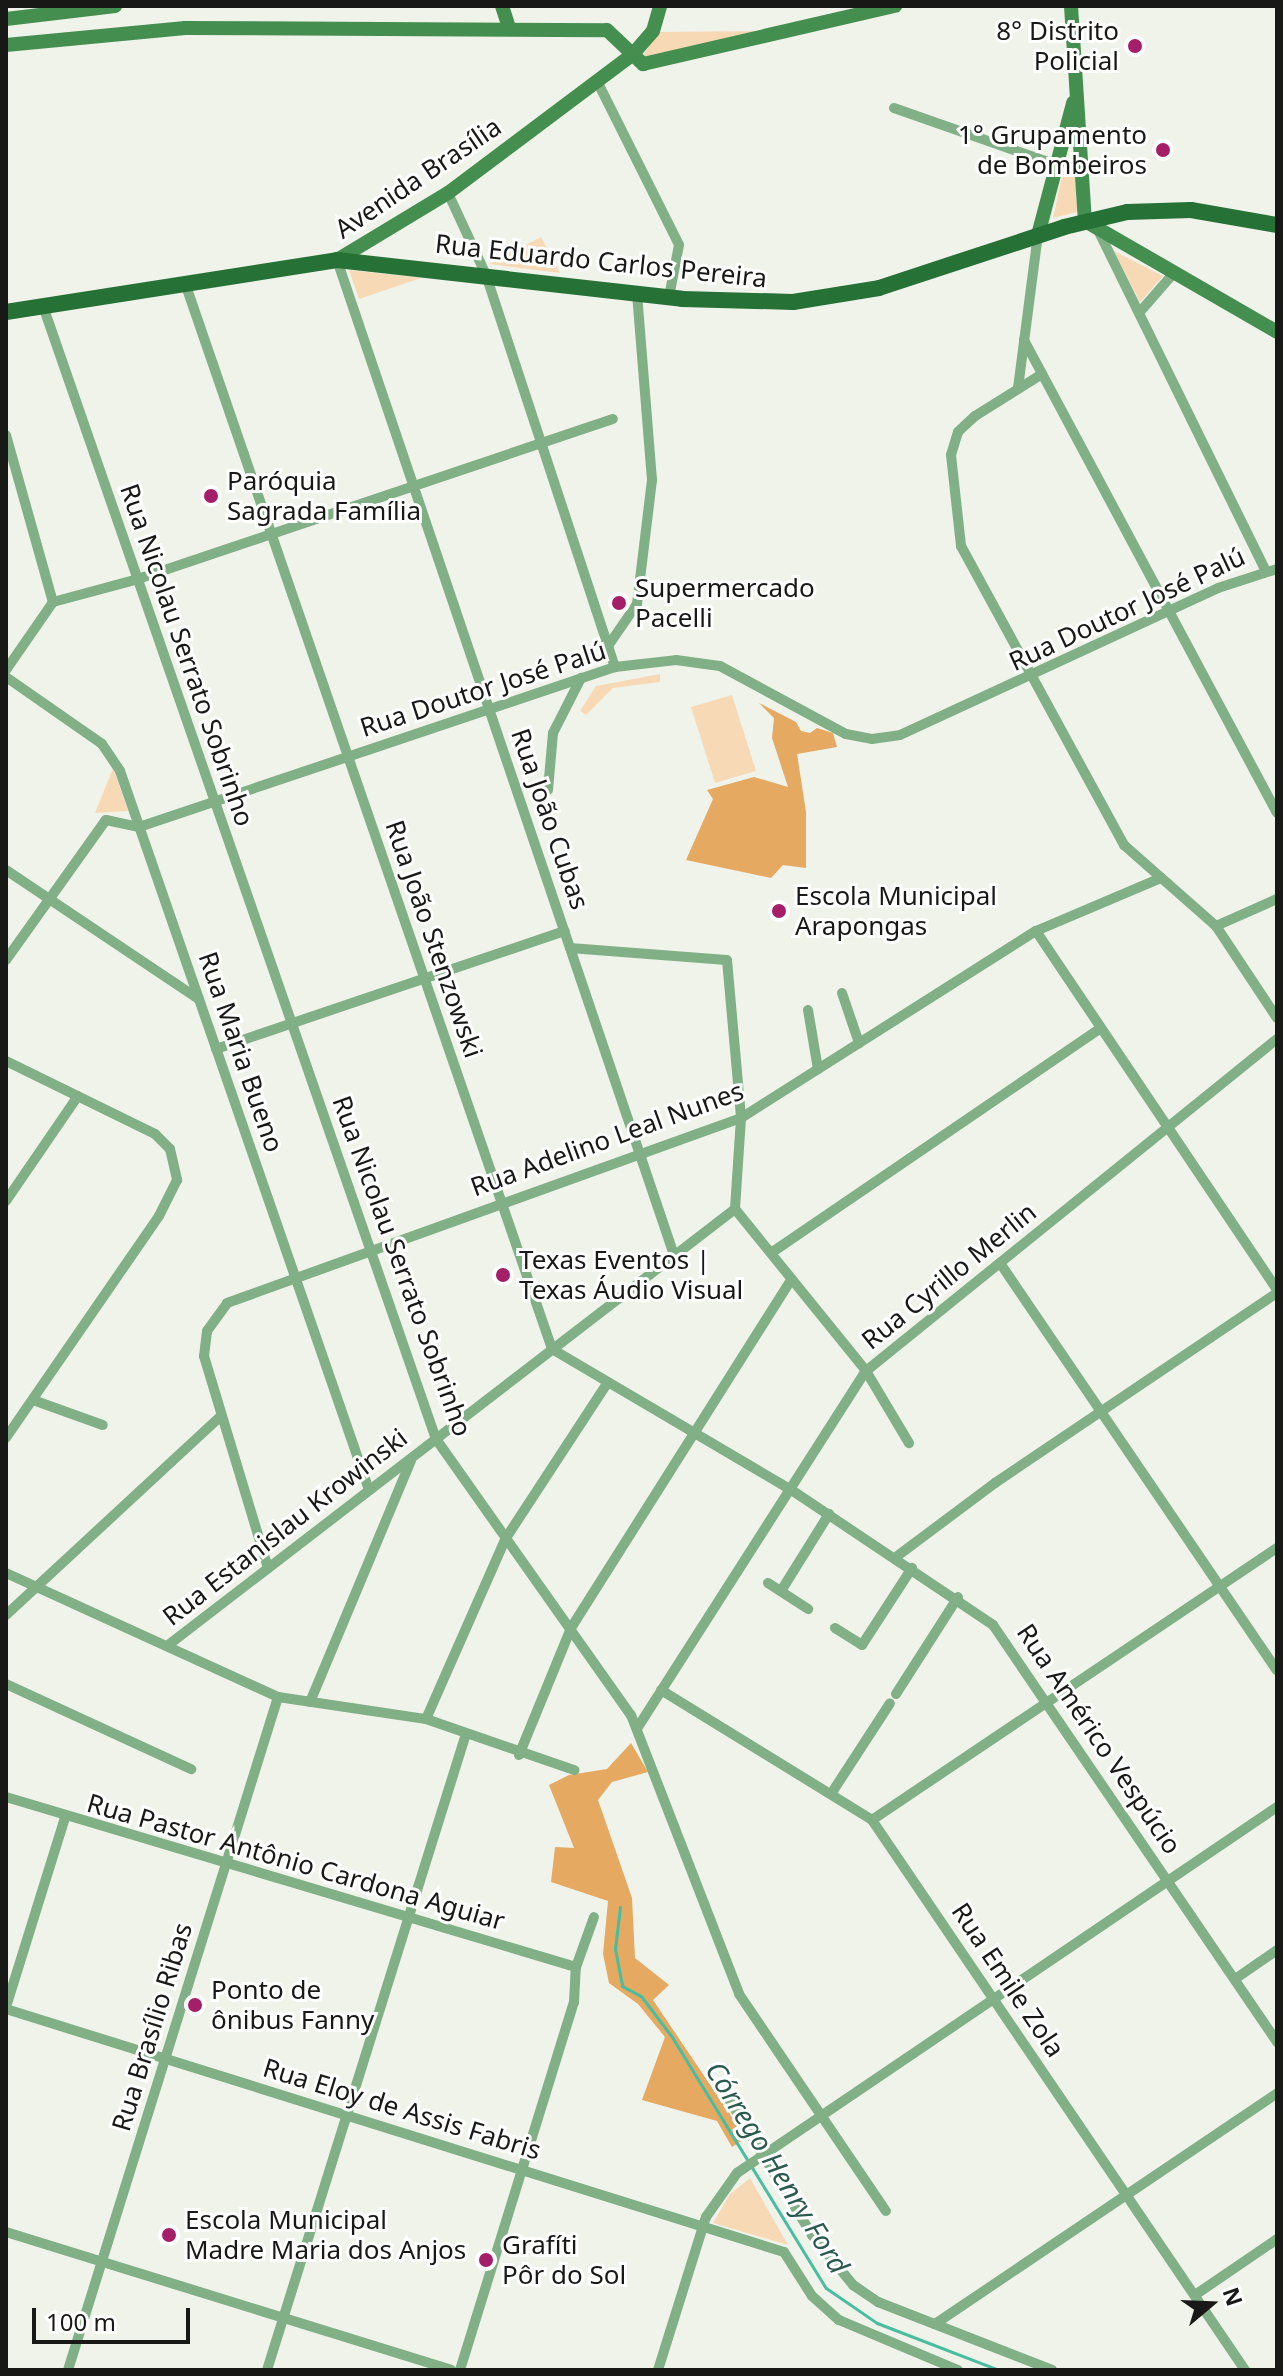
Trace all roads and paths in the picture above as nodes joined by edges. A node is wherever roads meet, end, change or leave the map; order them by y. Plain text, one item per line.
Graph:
1 (115, 6) edge
2 (502, 6) edge
3 (660, 6) edge
4 (895, 6) edge
5 (1071, 6) edge
6 (6, 19) edge
7 (509, 28) junction
8 (6, 45) edge
9 (633, 54) junction
10 (597, 81) junction
11 (1076, 91) junction
12 (894, 108) dead end
13 (1057, 165) junction
14 (448, 193) junction
15 (1085, 221) junction
16 (1277, 225) edge
17 (1099, 232) junction
18 (1038, 235) junction
19 (337, 260) junction
20 (1173, 274) junction
21 (486, 275) junction
22 (185, 283) junction
23 (637, 293) junction
24 (669, 297) junction
25 (43, 306) junction
26 (6, 312) edge
27 (1139, 313) junction
28 (1277, 332) edge
29 (1024, 340) junction
30 (1042, 374) junction
31 (1018, 388) junction
32 (613, 419) dead end
33 (6, 435) edge
34 (541, 443) junction
35 (414, 486) junction
36 (271, 534) junction
37 (1277, 569) edge
38 (1265, 570) junction
39 (138, 579) junction
40 (53, 602) junction
41 (1168, 610) junction
42 (608, 646) junction
43 (615, 667) junction
44 (6, 670) edge
45 (6, 677) edge
46 (1031, 677) junction
47 (581, 678) junction
48 (489, 709) junction
49 (348, 757) junction
50 (548, 790) dead end
51 (215, 802) junction
52 (1277, 813) edge
53 (139, 827) junction
54 (6, 870) edge
55 (1161, 878) junction
56 (48, 898) junction
57 (1277, 899) edge
58 (1216, 926) junction
59 (565, 931) junction
60 (1036, 931) junction
61 (570, 948) junction
62 (6, 960) edge
63 (424, 978) junction
64 (842, 993) dead end
65 (199, 999) junction
66 (808, 1010) dead end
67 (1277, 1018) edge
68 (291, 1023) junction
69 (1101, 1028) junction
70 (1277, 1039) edge
71 (859, 1043) junction
72 (216, 1049) junction
73 (6, 1061) edge
74 (818, 1069) junction
75 (78, 1096) junction
76 (741, 1118) junction
77 (1168, 1127) junction
78 (640, 1154) junction
79 (6, 1201) edge
80 (502, 1203) junction
81 (735, 1209) junction
82 (370, 1249) junction
83 (771, 1253) junction
84 (674, 1255) junction
85 (1000, 1263) junction
86 (295, 1276) junction
87 (792, 1279) junction
88 (1277, 1291) edge
89 (552, 1349) junction
90 (866, 1371) junction
91 (608, 1382) junction
92 (33, 1400) junction
93 (1101, 1411) junction
94 (221, 1416) junction
95 (103, 1425) dead end
96 (695, 1433) junction
97 (6, 1438) edge
98 (436, 1439) junction
99 (909, 1443) dead end
100 (412, 1458) junction
101 (790, 1489) junction
102 (369, 1490) junction
103 (829, 1514) junction
104 (506, 1538) junction
105 (1277, 1548) edge
106 (896, 1557) junction
107 (268, 1568) junction
108 (912, 1568) junction
109 (6, 1573) edge
110 (768, 1583) dead end
111 (1220, 1586) junction
112 (36, 1587) junction
113 (781, 1591) junction
114 (958, 1597) junction
115 (808, 1609) dead end
116 (6, 1615) edge
117 (571, 1628) junction
118 (835, 1628) dead end
119 (167, 1646) junction
120 (1277, 1670) edge
121 (6, 1684) edge
122 (661, 1690) junction
123 (278, 1697) junction
124 (310, 1702) junction
125 (1048, 1702) junction
126 (426, 1719) junction
127 (638, 1727) junction
128 (466, 1734) junction
129 (519, 1755) junction
130 (191, 1769) dead end
131 (574, 1770) dead end
132 (831, 1794) junction
133 (6, 1797) edge
134 (1277, 1807) edge
135 (65, 1818) junction
136 (872, 1820) junction
137 (227, 1863) junction
138 (1168, 1880) junction
139 (409, 1917) junction
140 (594, 1917) dead end
141 (1277, 1950) edge
142 (576, 1967) junction
143 (1235, 1979) junction
144 (994, 1998) junction
145 (6, 2008) edge
146 (1277, 2042) edge
147 (165, 2059) junction
148 (725, 2093) dead end
149 (1277, 2093) edge
150 (347, 2115) junction
151 (821, 2115) junction
152 (754, 2160) junction
153 (522, 2170) junction
154 (1127, 2195) junction
155 (886, 2211) dead end
156 (703, 2227) junction
157 (6, 2232) edge
158 (1277, 2239) edge
159 (102, 2261) junction
160 (1195, 2295) junction
161 (284, 2318) junction
162 (935, 2324) junction
163 (68, 2370) edge
164 (267, 2370) edge
165 (451, 2370) edge
166 (460, 2370) edge
167 (658, 2370) edge
168 (958, 2370) edge
169 (1052, 2370) edge
170 (1245, 2370) edge

1 - 6 street
2 - 7 street
3 - 9 street, Avenida Brasília
4 - 9 street
5 - 11 street
7 - 8 street
7 - 9 street
9 - 10 street, Avenida Brasília
10 - 14 street, Avenida Brasília
10 - 24 street
11 - 13 street
11 - 15 street
12 - 13 street
13 - 18 street
14 - 19 street, Avenida Brasília
14 - 21 street
15 - 16 main road, Rua Eduardo Carlos Pereira
15 - 17 street
15 - 18 main road, Rua Eduardo Carlos Pereira
17 - 20 street
17 - 27 street
18 - 24 main road, Rua Eduardo Carlos Pereira
18 - 29 street
19 - 21 main road, Rua Eduardo Carlos Pereira
19 - 22 main road, Avenida Brasília
19 - 35 street, Rua João Cubas
20 - 27 street
20 - 28 street
21 - 23 main road, Rua Eduardo Carlos Pereira
21 - 34 street
22 - 25 main road, Avenida Brasília
22 - 36 street, Rua João Stenzowski
23 - 24 main road, Rua Eduardo Carlos Pereira
23 - 42 street
25 - 26 main road, Avenida Brasília
25 - 39 street, Rua Nicolau Serrato Sobrinho
27 - 38 street
29 - 30 street
29 - 31 street
30 - 31 street
30 - 41 street
31 - 46 street
32 - 34 street
33 - 40 street
34 - 35 street
34 - 42 street
35 - 36 street
35 - 48 street, Rua João Cubas
36 - 39 street
36 - 49 street, Rua João Stenzowski
37 - 38 street, Rua Doutor José Palú
38 - 41 street, Rua Doutor José Palú
39 - 40 street
39 - 51 street, Rua Nicolau Serrato Sobrinho
40 - 44 street
41 - 46 street, Rua Doutor José Palú
41 - 52 street
42 - 43 street
43 - 46 street, Rua Doutor José Palú
43 - 47 street, Rua Doutor José Palú
45 - 53 street, Rua Maria Bueno
46 - 55 street
47 - 48 street, Rua Doutor José Palú
47 - 50 street
48 - 49 street, Rua Doutor José Palú
48 - 59 street, Rua João Cubas
49 - 51 street, Rua Doutor José Palú
49 - 63 street, Rua João Stenzowski
51 - 53 street, Rua Doutor José Palú
51 - 68 street, Rua Nicolau Serrato Sobrinho
53 - 56 street
53 - 65 street, Rua Maria Bueno
54 - 56 street
55 - 58 street
55 - 60 street, Rua Adelino Leal Nunes
56 - 62 street
56 - 65 street
57 - 58 street
58 - 67 street
59 - 61 street, Rua João Cubas
59 - 63 street
60 - 69 street
60 - 71 street, Rua Adelino Leal Nunes
61 - 76 street
61 - 78 street, Rua João Cubas
63 - 68 street
63 - 80 street, Rua João Stenzowski
64 - 71 street
65 - 72 street, Rua Maria Bueno
66 - 74 street
68 - 72 street
68 - 82 street, Rua Nicolau Serrato Sobrinho
69 - 77 street
69 - 83 street
70 - 77 street, Rua Cyrillo Merlin
71 - 74 street, Rua Adelino Leal Nunes
72 - 86 street, Rua Maria Bueno
73 - 75 street
74 - 76 street, Rua Adelino Leal Nunes
75 - 79 street
75 - 92 street
76 - 78 street, Rua Adelino Leal Nunes
76 - 81 street
77 - 85 street, Rua Cyrillo Merlin
77 - 88 street
78 - 80 street, Rua Adelino Leal Nunes
78 - 84 street, Rua João Cubas
80 - 82 street, Rua Adelino Leal Nunes
80 - 89 street, Rua João Stenzowski
81 - 83 street
81 - 84 street, Rua Estanislau Krowinski
82 - 86 street, Rua Adelino Leal Nunes
82 - 98 street, Rua Nicolau Serrato Sobrinho
83 - 87 street
84 - 89 street, Rua Estanislau Krowinski
85 - 90 street, Rua Cyrillo Merlin
85 - 93 street
86 - 94 street, Rua Adelino Leal Nunes
86 - 102 street, Rua Maria Bueno
87 - 90 street
87 - 96 street
88 - 93 street
89 - 91 street
89 - 98 street, Rua Estanislau Krowinski
90 - 99 street
90 - 101 street, Rua Cyrillo Merlin
91 - 96 street
91 - 104 street
92 - 95 street
92 - 97 street
93 - 106 street
93 - 111 street
94 - 107 street
94 - 112 street
96 - 101 street
96 - 117 street
98 - 100 street, Rua Estanislau Krowinski
98 - 104 street, Rua Nicolau Serrato Sobrinho
100 - 102 street, Rua Estanislau Krowinski
100 - 124 street
101 - 103 street, Rua Américo Vespúcio
101 - 122 street, Rua Cyrillo Merlin
102 - 107 street, Rua Estanislau Krowinski
103 - 106 street, Rua Américo Vespúcio
103 - 113 street
104 - 117 street, Rua Nicolau Serrato Sobrinho
104 - 126 street
105 - 111 street
106 - 108 street, Rua Américo Vespúcio
107 - 119 street, Rua Estanislau Krowinski
108 - 114 street, Rua Américo Vespúcio
108 - 118 street
109 - 112 street
110 - 113 street
111 - 120 street
111 - 125 street
112 - 116 street
112 - 119 street
113 - 115 street
114 - 125 street, Rua Américo Vespúcio
114 - 132 street
117 - 127 street, Rua Nicolau Serrato Sobrinho
117 - 129 street
119 - 123 street
121 - 130 street
122 - 127 street, Rua Cyrillo Merlin
122 - 132 street, Rua Emile Zola
123 - 124 street
123 - 137 street, Rua Brasílio Ribas
124 - 126 street
125 - 136 street
125 - 138 street, Rua Américo Vespúcio
126 - 128 street
127 - 151 street, Rua Nicolau Serrato Sobrinho
128 - 129 street
128 - 139 street
129 - 131 street
132 - 136 street, Rua Emile Zola
133 - 135 street, Rua Pastor Antônio Cardona Aguiar
134 - 138 street
135 - 137 street, Rua Pastor Antônio Cardona Aguiar
135 - 145 street
136 - 144 street, Rua Emile Zola
137 - 139 street, Rua Pastor Antônio Cardona Aguiar
137 - 147 street, Rua Brasílio Ribas
138 - 143 street, Rua Américo Vespúcio
138 - 144 street
139 - 142 street, Rua Pastor Antônio Cardona Aguiar
139 - 150 street
140 - 142 street
141 - 143 street
142 - 153 street
143 - 146 street, Rua Américo Vespúcio
144 - 151 street
144 - 154 street, Rua Emile Zola
145 - 147 street, Rua Eloy de Assis Fabris
147 - 150 street, Rua Eloy de Assis Fabris
147 - 159 street, Rua Brasílio Ribas
148 - 152 street
149 - 154 street
150 - 153 street, Rua Eloy de Assis Fabris
150 - 161 street
151 - 152 street
151 - 155 street, Rua Nicolau Serrato Sobrinho
152 - 156 street
152 - 162 street
153 - 156 street, Rua Eloy de Assis Fabris
153 - 166 street
154 - 160 street, Rua Emile Zola
154 - 162 street
156 - 167 street
156 - 168 street, Rua Eloy de Assis Fabris
157 - 159 street
158 - 160 street
159 - 161 street
159 - 163 street, Rua Brasílio Ribas
160 - 170 street, Rua Emile Zola
161 - 164 street
161 - 165 street
162 - 169 street

